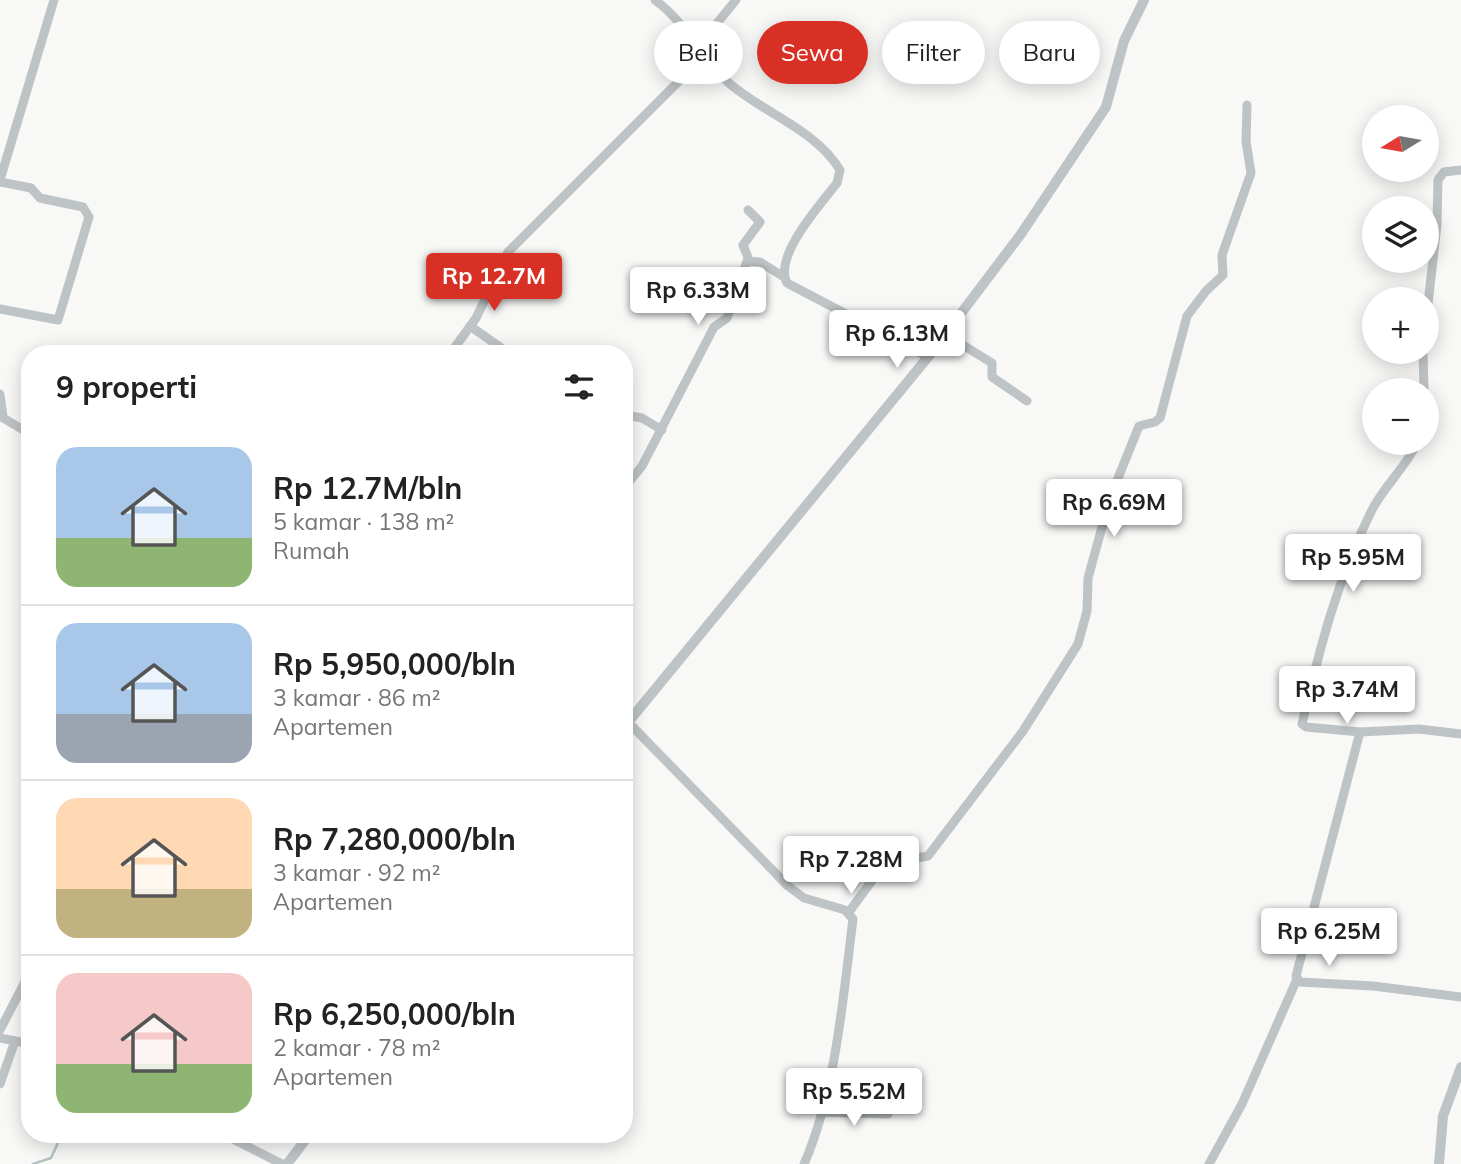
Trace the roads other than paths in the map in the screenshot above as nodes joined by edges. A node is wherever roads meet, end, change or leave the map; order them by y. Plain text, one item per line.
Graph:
1 (54, 0) edge
2 (655, 0) edge
3 (736, 0) edge
4 (1144, 0) edge
5 (675, 21) edge
6 (719, 21) edge
7 (676, 84) edge
8 (730, 84) edge
9 (1247, 106) dead end
10 (1461, 170) edge
11 (0, 179) edge
12 (748, 210) dead end
13 (749, 260) junction
14 (785, 277) junction
15 (1430, 287) edge
16 (0, 309) edge
17 (470, 326) junction
18 (945, 334) junction
19 (456, 345) edge
20 (497, 345) edge
21 (928, 357) junction
22 (0, 394) edge
23 (1027, 401) dead end
24 (633, 416) edge
25 (1, 417) edge
26 (21, 429) edge
27 (662, 430) junction
28 (1409, 455) edge
29 (633, 477) edge
30 (633, 715) edge
31 (633, 731) edge
32 (1360, 733) junction
33 (1461, 734) edge
34 (849, 912) junction
35 (1297, 979) junction
36 (21, 989) edge
37 (1461, 997) edge
38 (0, 1030) edge
39 (0, 1038) edge
40 (15, 1041) junction
41 (21, 1042) edge
42 (1461, 1067) edge
43 (0, 1084) edge
44 (820, 1112) junction
45 (888, 1114) dead end
46 (242, 1143) edge
47 (302, 1143) edge
48 (285, 1164) edge
49 (804, 1164) edge
50 (1209, 1164) edge
51 (1439, 1164) edge

1 - 11 street
2 - 5 street
3 - 6 street
4 - 18 street
7 - 17 street
8 - 14 street
9 - 34 street
10 - 15 street
11 - 16 street
12 - 13 street
13 - 14 street
13 - 27 street
14 - 21 street
17 - 19 street
17 - 20 street
18 - 21 street
18 - 23 street
21 - 30 street
22 - 25 street
24 - 27 street
25 - 26 street
27 - 29 street
28 - 32 street
31 - 34 street
32 - 33 street
32 - 35 street
34 - 44 street
35 - 37 street
35 - 50 street
36 - 38 street
39 - 40 street
40 - 41 street
40 - 43 street
42 - 51 street
44 - 45 street
44 - 49 street
46 - 48 street
47 - 48 street

